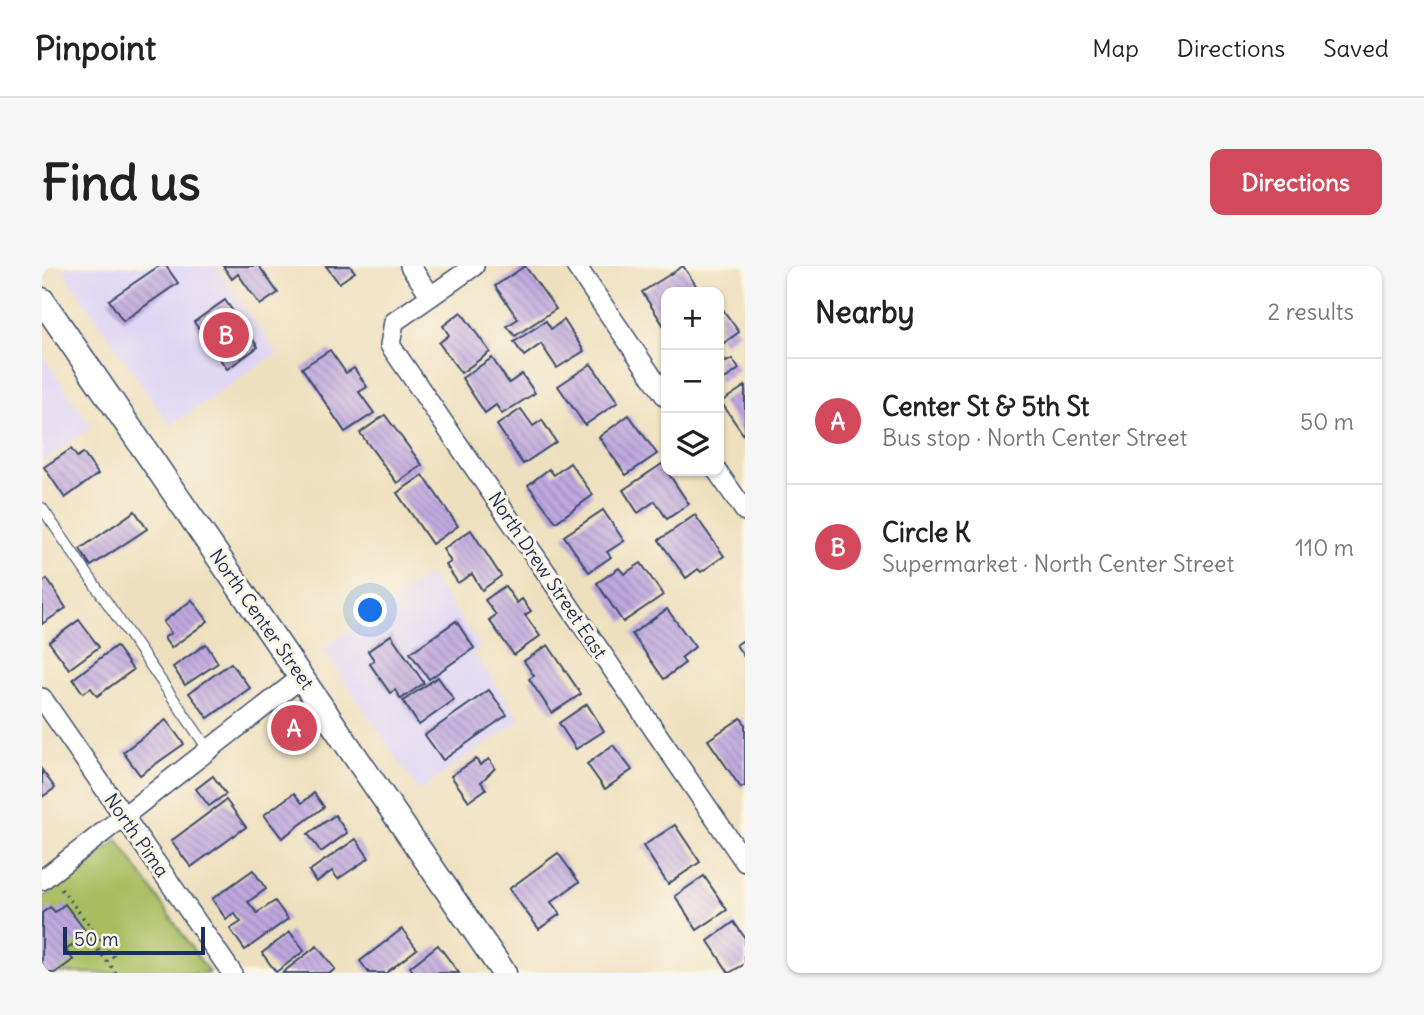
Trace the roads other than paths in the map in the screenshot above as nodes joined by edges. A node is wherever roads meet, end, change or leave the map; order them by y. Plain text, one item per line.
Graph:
1 (410, 266) edge
2 (474, 266) edge
3 (576, 266) edge
4 (431, 296) junction
5 (42, 300) edge
6 (661, 390) edge
7 (720, 476) edge
8 (42, 508) edge
9 (745, 511) edge
10 (302, 677) junction
11 (42, 698) edge
12 (208, 749) junction
13 (123, 816) junction
14 (745, 862) edge
15 (46, 877) edge
16 (232, 973) edge
17 (504, 973) edge

1 - 4 street
2 - 4 street, North Drew Street East
3 - 6 street
4 - 14 street, North Drew Street East
5 - 10 street, North Center Street
7 - 9 street
8 - 12 lane
10 - 12 street
10 - 17 street, North Center Street
11 - 13 street, North Pima
12 - 13 street
13 - 15 street
13 - 16 street, North Pima

